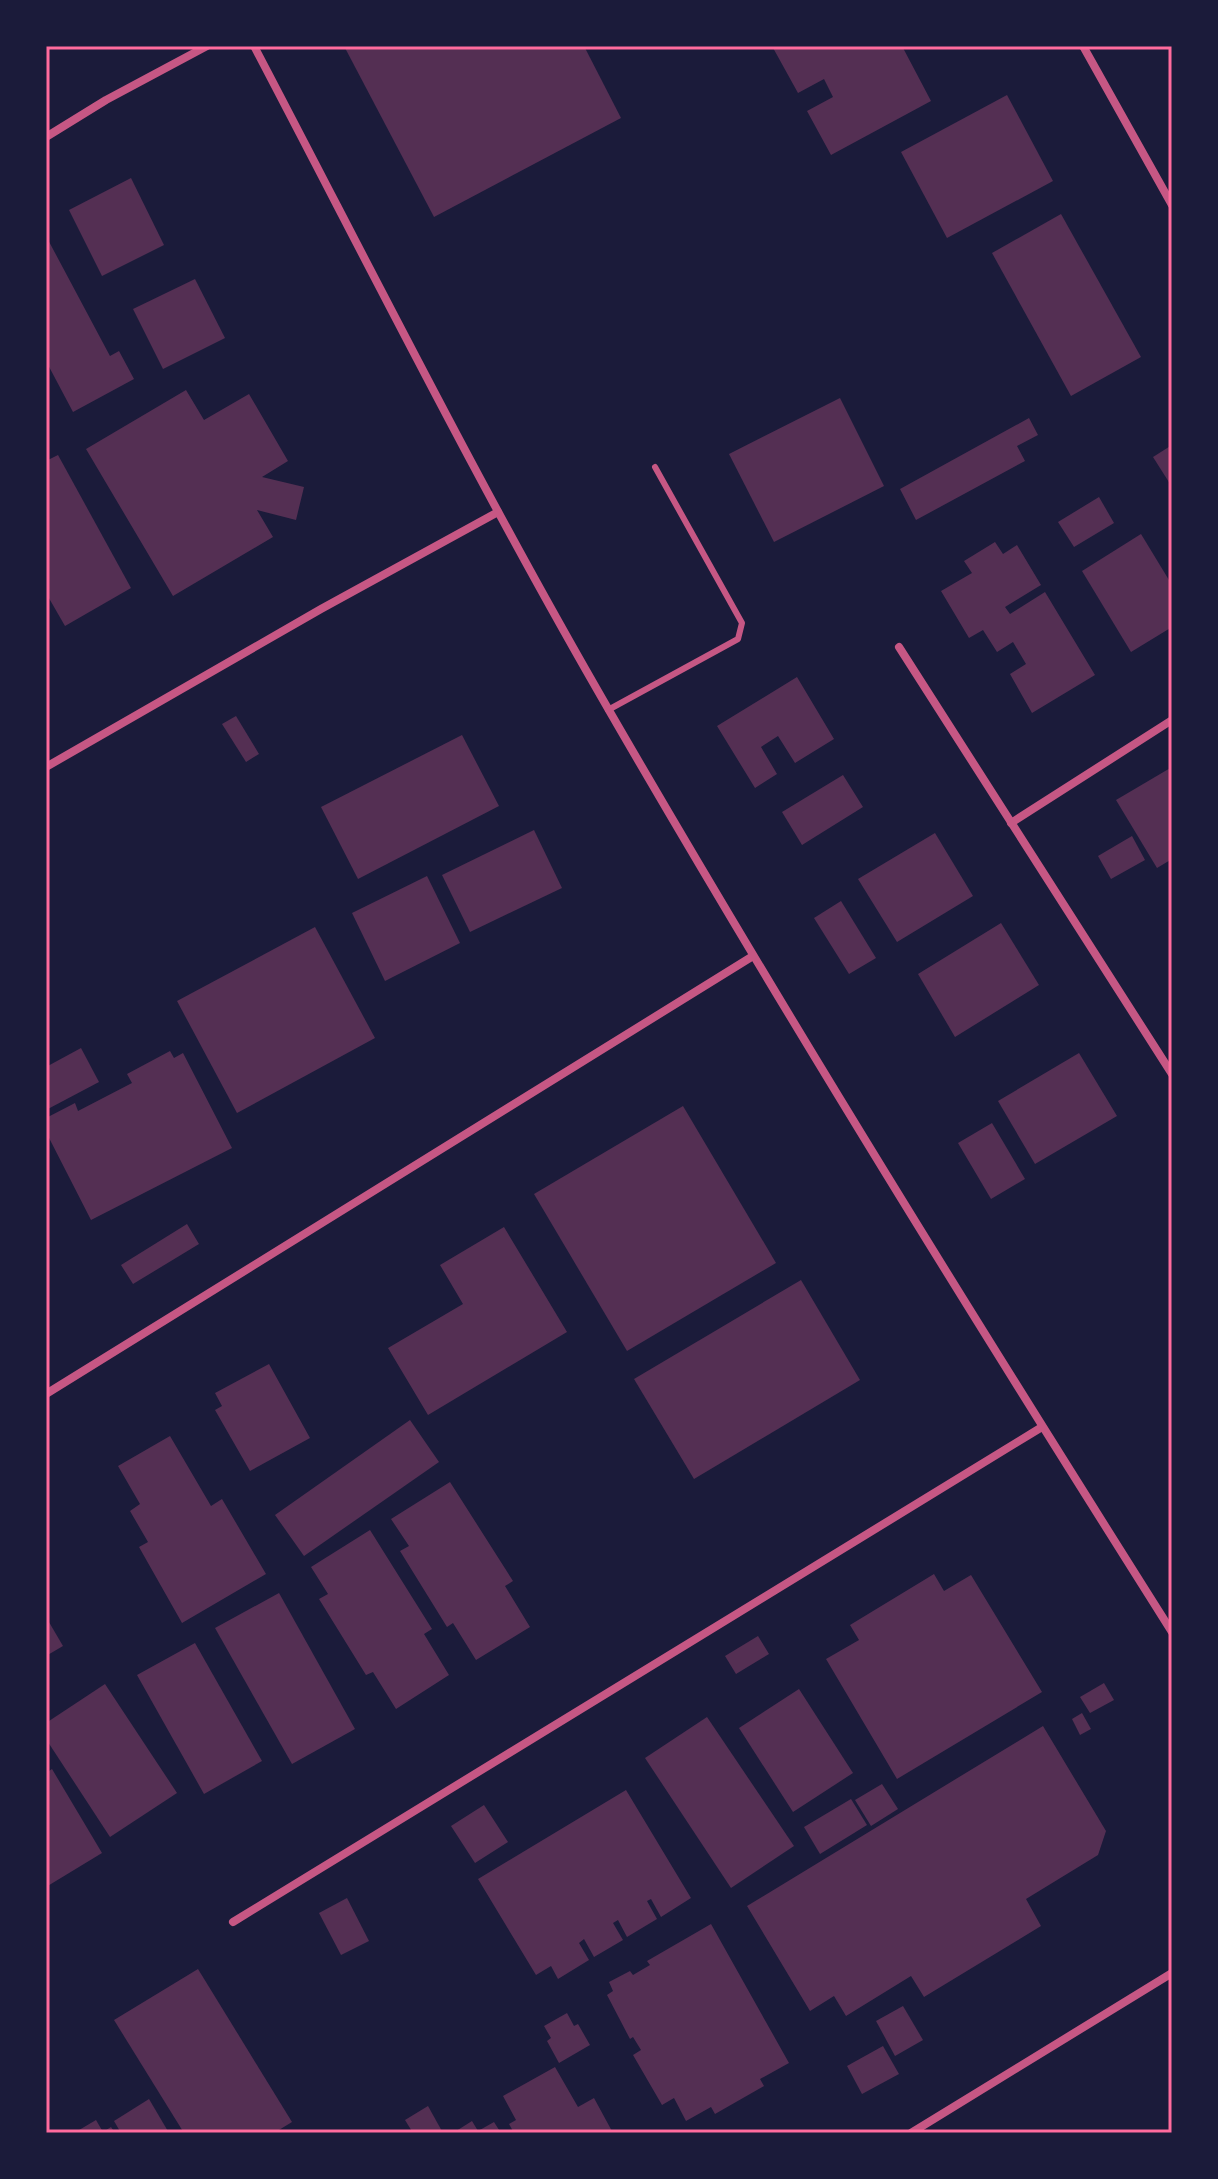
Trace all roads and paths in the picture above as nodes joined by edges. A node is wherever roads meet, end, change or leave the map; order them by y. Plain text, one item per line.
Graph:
1 (207, 46) edge
2 (254, 46) edge
3 (1083, 46) edge
4 (46, 137) edge
5 (1172, 205) edge
6 (655, 467) dead end
7 (498, 512) junction
8 (899, 647) dead end
9 (608, 710) junction
10 (1172, 720) edge
11 (46, 767) edge
12 (1011, 823) junction
13 (753, 956) junction
14 (1172, 1074) edge
15 (46, 1394) edge
16 (1042, 1427) junction
17 (1172, 1632) edge
18 (233, 1922) dead end
19 (1172, 1973) edge
20 (911, 2133) edge

1 - 4 street
2 - 7 street
3 - 5 street
6 - 9 lane
7 - 9 street
7 - 11 street
8 - 12 street
9 - 13 street
10 - 12 street
12 - 14 street
13 - 15 street
13 - 16 street
16 - 17 street
16 - 18 street
19 - 20 street

